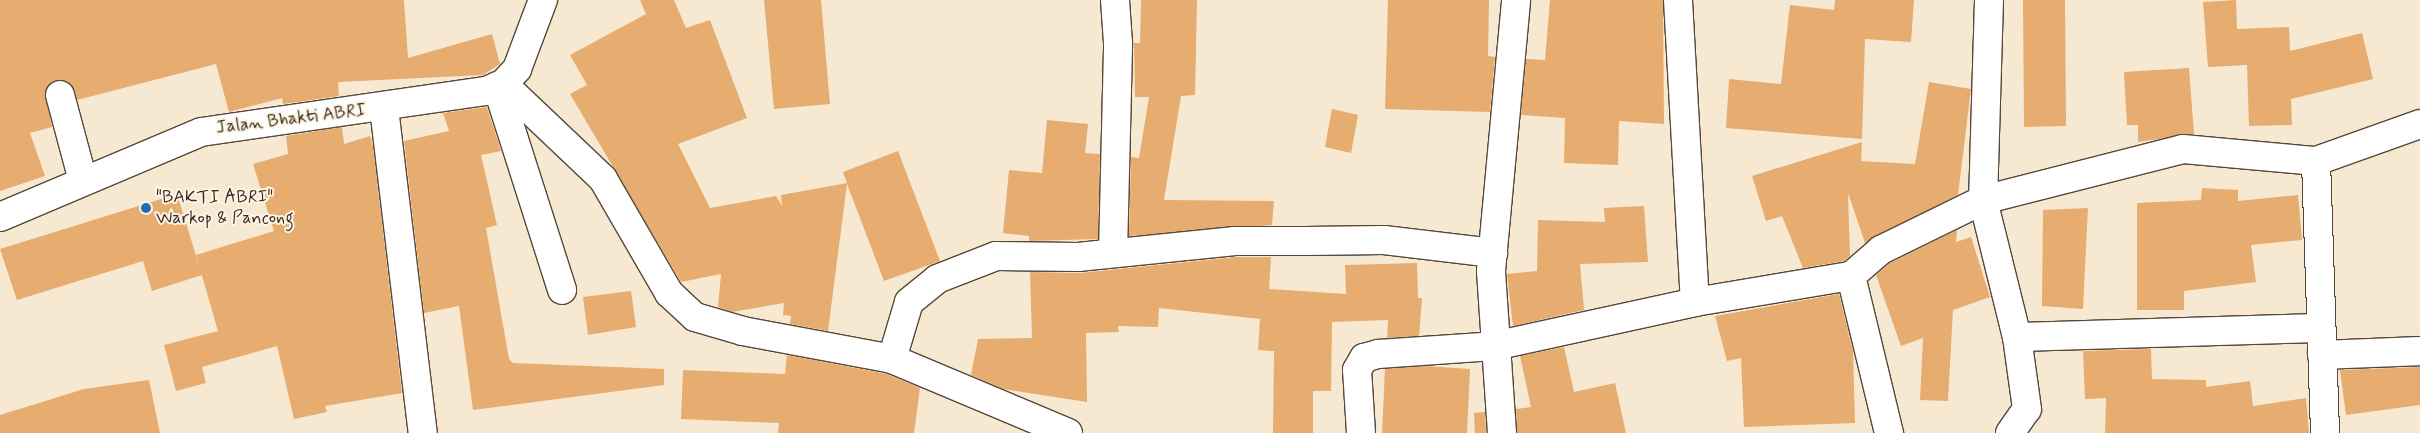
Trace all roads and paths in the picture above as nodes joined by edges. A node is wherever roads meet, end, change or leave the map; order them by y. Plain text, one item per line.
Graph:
1 (543, 0) edge
2 (1115, 0) edge
3 (1516, 0) edge
4 (1678, 0) edge
5 (1989, 0) edge
6 (500, 85) junction
7 (60, 95) dead end
8 (384, 108) junction
9 (2420, 124) edge
10 (2316, 161) junction
11 (83, 182) junction
12 (1983, 200) junction
13 (0, 217) edge
14 (1113, 253) junction
15 (1493, 253) junction
16 (1852, 276) junction
17 (562, 290) dead end
18 (1695, 302) junction
19 (2320, 328) junction
20 (2017, 337) junction
21 (1494, 346) junction
22 (2420, 351) edge
23 (2322, 355) junction
24 (892, 359) junction
25 (423, 433) edge
26 (1068, 433) edge
27 (1361, 433) edge
28 (1502, 433) edge
29 (1889, 433) edge
30 (2010, 433) edge
31 (2325, 433) edge

1 - 6 street
2 - 14 street
3 - 15 street
4 - 18 street
5 - 12 street
6 - 8 street, Jalan Bhakti ABRI
6 - 17 street
6 - 24 street
7 - 11 street
8 - 11 street, Jalan Bhakti ABRI
8 - 25 street
9 - 10 street
10 - 12 street
10 - 19 street
11 - 13 street, Jalan Bhakti ABRI
12 - 16 street
12 - 20 street
14 - 15 street
14 - 24 street
15 - 21 street
16 - 18 street
16 - 29 street
18 - 21 street
19 - 20 street
19 - 23 street
20 - 30 street
21 - 27 street
21 - 28 street
22 - 23 street
23 - 31 street
24 - 26 street

